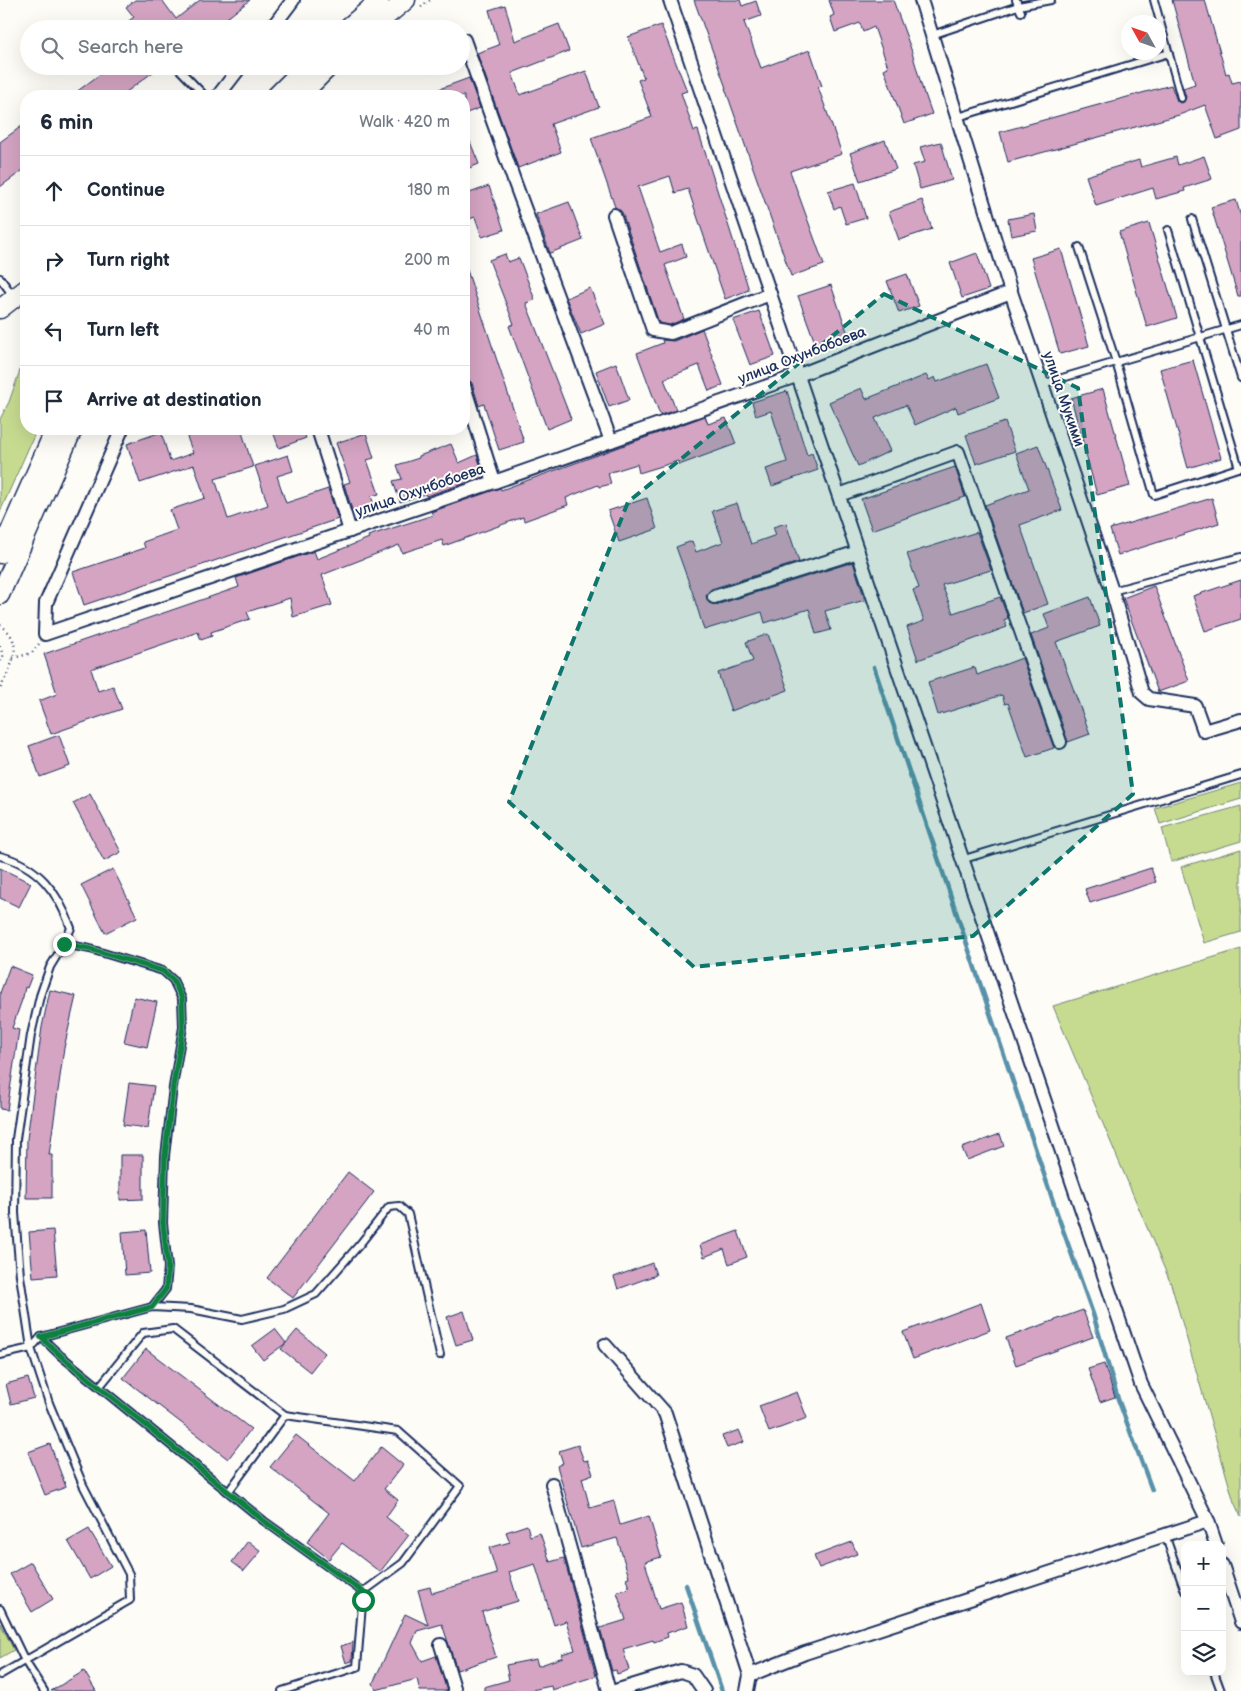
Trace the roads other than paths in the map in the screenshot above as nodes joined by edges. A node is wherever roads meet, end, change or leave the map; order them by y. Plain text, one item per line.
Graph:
1 (293, 0) edge
2 (380, 0) edge
3 (406, 0) edge
4 (670, 0) edge
5 (921, 0) edge
6 (1052, 0) edge
7 (1154, 0) edge
8 (1019, 6) edge
9 (277, 20) edge
10 (357, 20) edge
11 (382, 20) edge
12 (932, 35) junction
13 (1169, 53) junction
14 (470, 57) edge
15 (185, 75) edge
16 (235, 75) edge
17 (297, 75) edge
18 (321, 75) edge
19 (199, 90) edge
20 (223, 90) edge
21 (282, 90) edge
22 (306, 90) edge
23 (1181, 98) dead end
24 (958, 117) junction
25 (614, 215) dead end
26 (1192, 219) dead end
27 (1168, 230) dead end
28 (1079, 248) dead end
29 (0, 278) edge
30 (20, 292) edge
31 (1011, 292) junction
32 (20, 294) edge
33 (770, 294) junction
34 (0, 309) edge
35 (1241, 325) edge
36 (1226, 329) junction
37 (1200, 337) junction
38 (1116, 362) junction
39 (799, 375) junction
40 (1241, 378) edge
41 (1042, 384) junction
42 (470, 405) edge
43 (52, 435) edge
44 (71, 435) edge
45 (119, 435) edge
46 (320, 435) edge
47 (611, 441) junction
48 (1240, 468) edge
49 (494, 482) junction
50 (839, 494) junction
51 (350, 531) junction
52 (858, 552) junction
53 (0, 554) edge
54 (1241, 556) edge
55 (1112, 591) junction
56 (0, 595) edge
57 (714, 597) dead end
58 (1241, 720) edge
59 (1060, 742) dead end
60 (1241, 775) edge
61 (0, 856) edge
62 (961, 860) junction
63 (64, 944) junction
64 (152, 1307) junction
65 (41, 1337) junction
66 (605, 1345) dead end
67 (31, 1348) junction
68 (440, 1355) dead end
69 (0, 1356) edge
70 (100, 1386) junction
71 (285, 1415) junction
72 (552, 1484) dead end
73 (228, 1491) junction
74 (1208, 1521) junction
75 (1164, 1535) junction
76 (1215, 1541) edge
77 (1226, 1577) edge
78 (1183, 1586) edge
79 (363, 1592) junction
80 (0, 1608) edge
81 (1241, 1622) edge
82 (441, 1645) dead end
83 (25, 1661) junction
84 (0, 1675) edge
85 (750, 1675) junction
86 (1215, 1676) edge
87 (44, 1691) edge
88 (282, 1691) edge
89 (455, 1691) edge
90 (609, 1691) edge
91 (615, 1691) edge
92 (704, 1691) edge
93 (747, 1691) edge
94 (1221, 1691) edge

1 - 9 street
2 - 10 main road
3 - 11 main road
4 - 33 street
5 - 12 street, улица Мукими
6 - 8 lane
7 - 13 lane
8 - 12 lane
12 - 24 street, улица Мукими
13 - 23 lane
13 - 24 lane
14 - 47 street
15 - 19 lane
16 - 20 street
17 - 21 main road
18 - 22 main road
24 - 31 street, улица Мукими
25 - 33 street
26 - 36 lane
27 - 37 lane
28 - 38 lane
29 - 30 lane
31 - 39 street, улица Охунбобоева
31 - 41 street, улица Мукими
32 - 34 main road
33 - 39 street
35 - 36 lane
36 - 37 lane
36 - 40 lane
37 - 38 lane
37 - 48 lane
38 - 41 lane
38 - 48 lane
39 - 47 street, улица Охунбобоева
39 - 50 street
41 - 55 street, улица Мукими
42 - 49 street
43 - 53 main road
44 - 56 main road
45 - 51 street, улица Охунбобоева
46 - 51 street
47 - 49 street, улица Охунбобоева
49 - 51 street, улица Охунбобоева
50 - 52 street
50 - 59 street
52 - 57 street
52 - 62 street
54 - 55 lane
55 - 58 street, улица Мукими
60 - 62 lane
61 - 63 lane
62 - 74 street
63 - 64 lane
63 - 67 lane
64 - 65 lane
64 - 68 lane
65 - 67 lane
65 - 70 lane
66 - 85 street
67 - 69 lane
67 - 83 lane
70 - 71 lane
70 - 73 lane
71 - 73 lane
71 - 79 lane
72 - 90 street
73 - 79 lane
74 - 75 street
74 - 76 street
75 - 78 lane
75 - 85 street
77 - 81 street
79 - 88 lane
80 - 83 lane
82 - 89 street
83 - 84 lane
83 - 87 lane
85 - 93 street
86 - 94 lane
91 - 92 street

